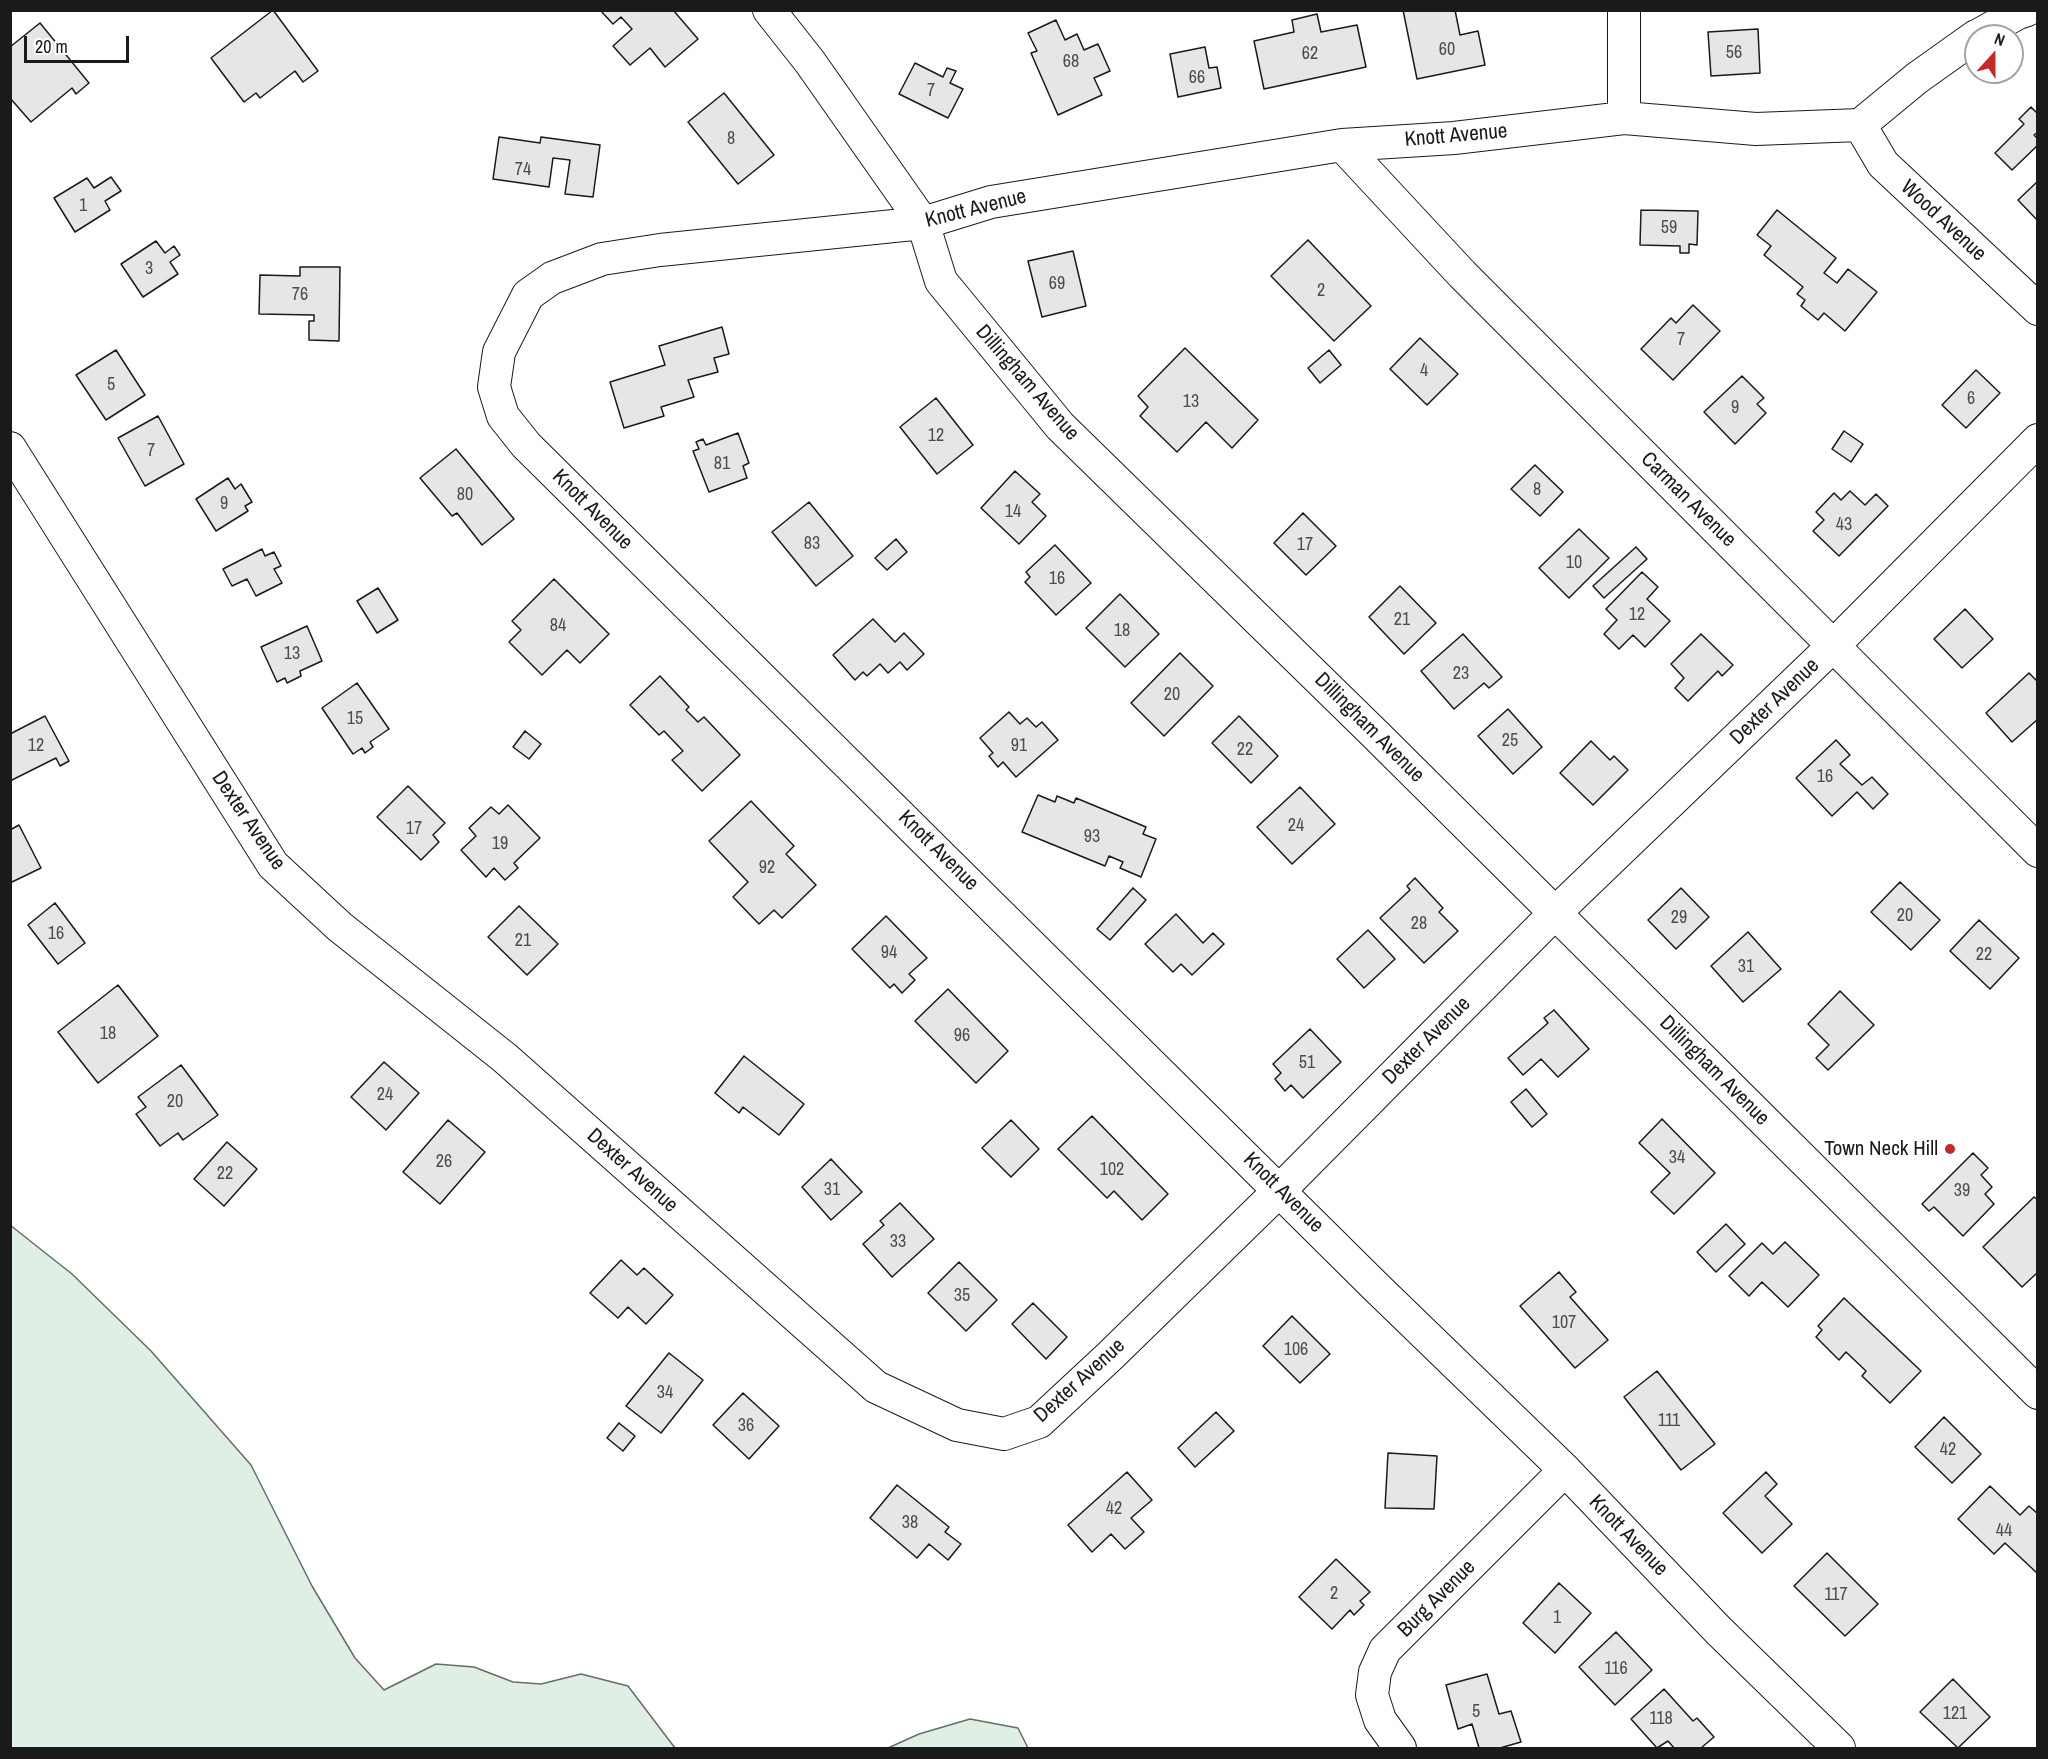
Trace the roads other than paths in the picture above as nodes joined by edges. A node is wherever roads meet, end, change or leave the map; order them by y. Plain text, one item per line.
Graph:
1 (769, 10) edge
2 (1624, 10) edge
3 (2027, 10) edge
4 (1998, 24) edge
5 (1964, 45) edge
6 (1624, 118) junction
7 (1860, 124) junction
8 (1342, 145) junction
9 (923, 223) junction
10 (2037, 309) edge
11 (2037, 440) edge
12 (10, 448) edge
13 (1834, 645) junction
14 (2037, 851) edge
15 (1555, 913) junction
16 (1280, 1190) junction
17 (2037, 1393) edge
18 (1565, 1470) junction
19 (1400, 1749) edge
20 (1839, 1749) edge

1 - 9 street, Dillingham Avenue
2 - 6 street
3 - 4 street
5 - 7 street
6 - 7 street, Knott Avenue
6 - 8 street, Knott Avenue
7 - 10 street, Wood Avenue
8 - 9 street, Knott Avenue
8 - 13 street, Carman Avenue
9 - 15 street, Dillingham Avenue
9 - 16 street, Knott Avenue
11 - 13 street, Dexter Avenue
12 - 16 street, Dexter Avenue
13 - 14 street, Carman Avenue
13 - 15 street, Dexter Avenue
15 - 16 street, Dexter Avenue
15 - 17 street, Dillingham Avenue
16 - 18 street, Knott Avenue
18 - 19 street, Burg Avenue
18 - 20 street, Knott Avenue

